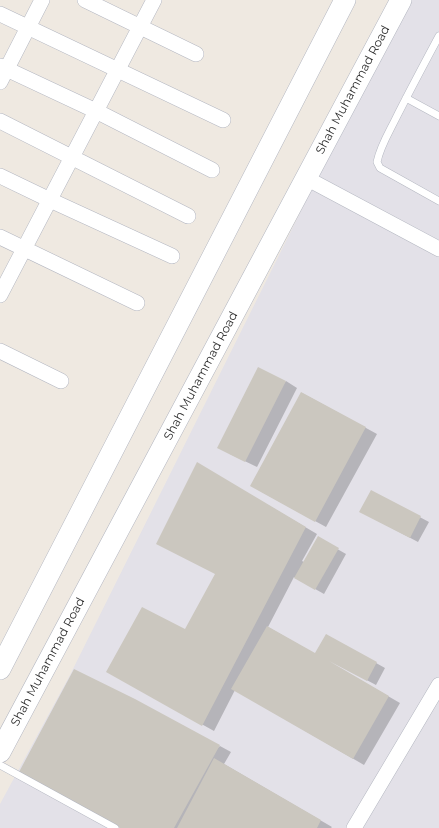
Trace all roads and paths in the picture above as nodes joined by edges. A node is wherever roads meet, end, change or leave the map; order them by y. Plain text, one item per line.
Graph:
1 (42, 0) edge
2 (85, 0) edge
3 (154, 0) edge
4 (345, 0) edge
5 (401, 0) edge
6 (0, 14) edge
7 (28, 27) junction
8 (140, 27) junction
9 (439, 36) edge
10 (196, 54) dead end
11 (117, 70) junction
12 (2, 72) edge
13 (406, 98) junction
14 (96, 111) junction
15 (439, 116) edge
16 (223, 120) dead end
17 (0, 121) edge
18 (72, 158) junction
19 (212, 170) dead end
20 (0, 176) edge
21 (306, 178) junction
22 (50, 200) junction
23 (439, 201) edge
24 (188, 216) dead end
25 (0, 237) edge
26 (25, 248) junction
27 (439, 249) edge
28 (172, 256) dead end
29 (0, 295) edge
30 (137, 304) dead end
31 (0, 351) edge
32 (61, 381) dead end
33 (0, 669) edge
34 (439, 685) edge
35 (0, 752) edge
36 (0, 765) edge
37 (115, 828) edge
38 (354, 828) edge

1 - 7 street
2 - 8 street
3 - 8 street
4 - 33 street
5 - 21 street, Shah Muhammad Road
6 - 7 street
7 - 11 street
7 - 12 street
8 - 10 street
8 - 11 street
9 - 13 lane
11 - 14 street
11 - 16 street
12 - 14 street
13 - 15 lane
13 - 23 lane
14 - 18 street
14 - 19 street
17 - 18 street
18 - 22 street
18 - 24 street
20 - 22 street
21 - 27 street
21 - 35 street, Shah Muhammad Road
22 - 26 street
22 - 28 street
25 - 26 street
26 - 29 street
26 - 30 street
31 - 32 street
34 - 38 street
36 - 37 lane

